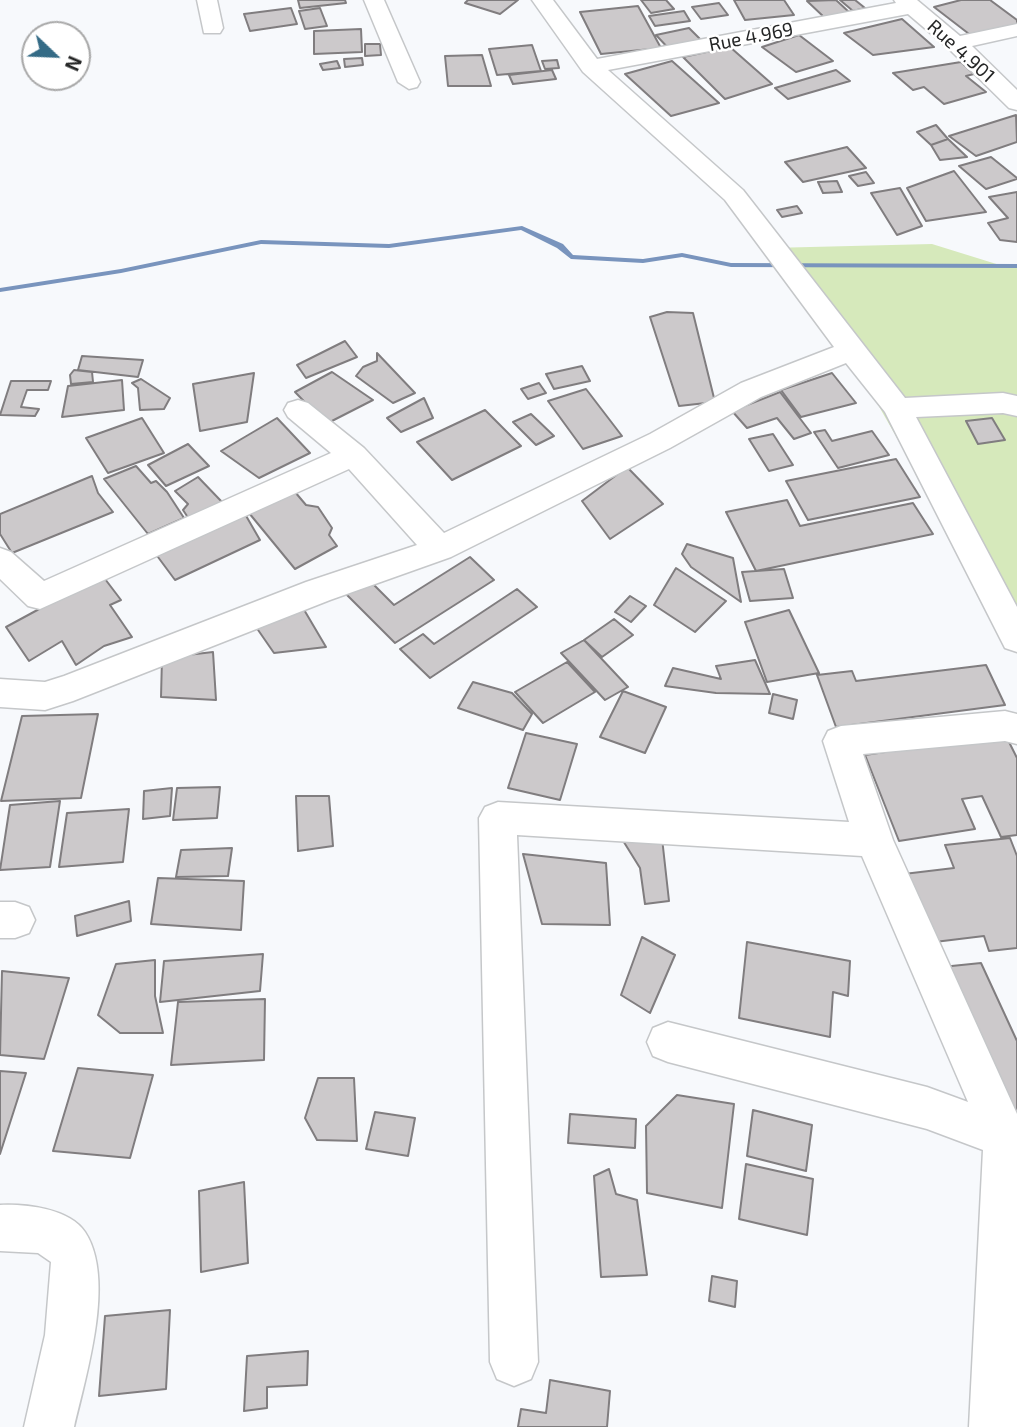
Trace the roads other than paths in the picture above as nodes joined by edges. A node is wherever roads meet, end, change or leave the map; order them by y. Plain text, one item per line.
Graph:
1 (207, 0) edge
2 (374, 0) edge
3 (542, 0) edge
4 (907, 4) edge
5 (212, 28) dead end
6 (1017, 30) edge
7 (956, 43) junction
8 (592, 67) junction
9 (409, 82) dead end
10 (1017, 103) edge
11 (851, 351) junction
12 (1017, 405) edge
13 (897, 408) junction
14 (299, 410) dead end
15 (353, 455) junction
16 (440, 549) junction
17 (0, 560) edge
18 (1017, 639) edge
19 (0, 693) edge
20 (1017, 729) edge
21 (874, 840) junction
22 (668, 1042) dead end
23 (1005, 1137) junction
24 (0, 1228) edge
25 (514, 1362) dead end
26 (49, 1427) edge
27 (994, 1427) edge

1 - 5 street
2 - 9 street
3 - 8 street
4 - 7 street, Rue 4.901
4 - 8 street, Rue 4.969
6 - 7 street
7 - 10 street, Rue 4.901
8 - 11 street
11 - 13 street
11 - 16 street
12 - 13 street
13 - 18 street
14 - 15 street
15 - 16 street
15 - 17 street
16 - 19 street
20 - 21 street
21 - 23 street
21 - 25 street
22 - 23 street
23 - 27 street
24 - 26 street

